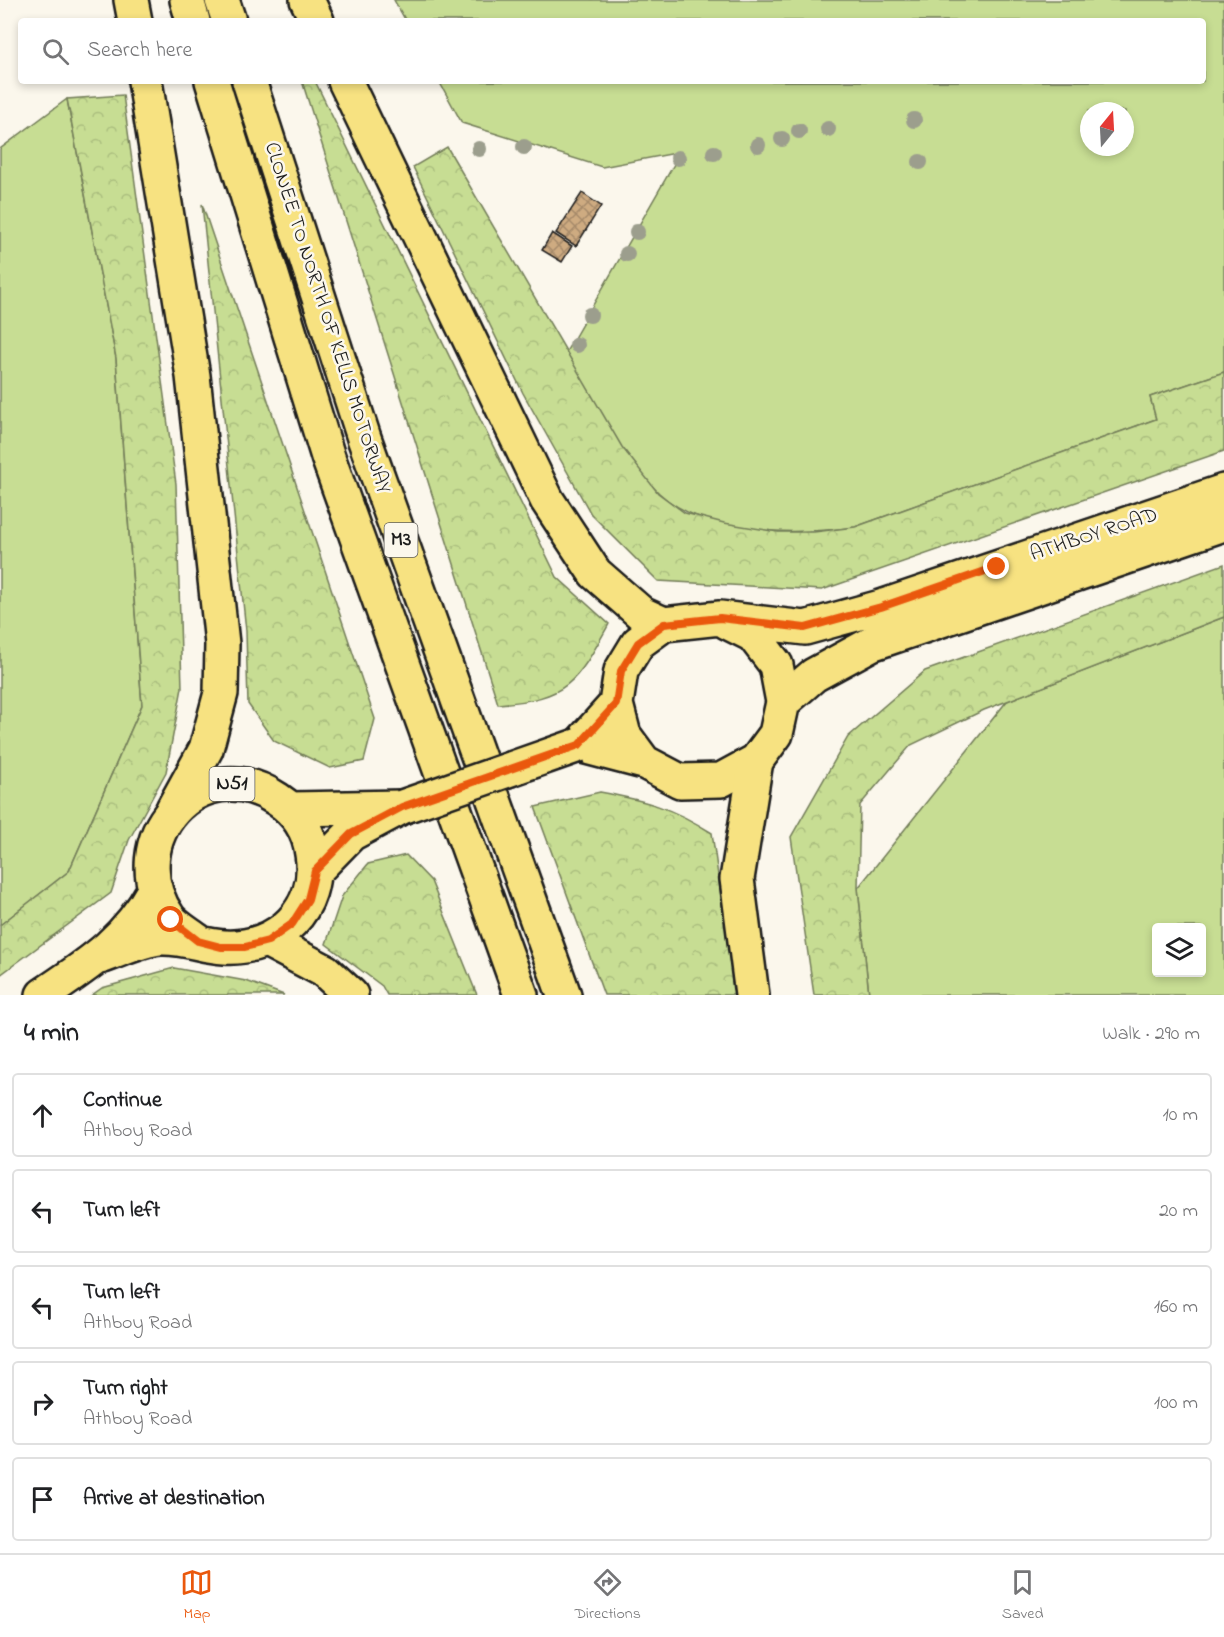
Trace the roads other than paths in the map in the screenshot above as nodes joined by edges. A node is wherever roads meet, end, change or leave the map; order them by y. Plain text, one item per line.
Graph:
1 (131, 0) edge
2 (187, 0) edge
3 (222, 0) edge
4 (307, 0) edge
5 (134, 18) edge
6 (192, 18) edge
7 (228, 18) edge
8 (315, 18) edge
9 (145, 84) edge
10 (213, 84) edge
11 (250, 84) edge
12 (346, 84) edge
13 (1224, 491) edge
14 (1224, 524) edge
15 (720, 618) junction
16 (664, 624) junction
17 (783, 702) junction
18 (616, 704) junction
19 (579, 745) junction
20 (756, 760) junction
21 (644, 762) junction
22 (402, 807) junction
23 (292, 808) junction
24 (173, 809) junction
25 (315, 871) junction
26 (154, 890) junction
27 (198, 941) junction
28 (268, 941) junction
29 (100, 957) junction
30 (42, 995) edge
31 (351, 995) edge
32 (521, 995) edge
33 (564, 995) edge
34 (752, 995) edge

1 - 5 main road
2 - 6 main road
3 - 7 main road
4 - 8 main road
9 - 24 main road
10 - 32 main road, CLONEE TO NORTH OF KELLS MOTORWAY / M3
11 - 33 main road, CLONEE TO NORTH OF KELLS MOTORWAY / M3
12 - 16 main road
13 - 15 main road, ATHBOY ROAD
14 - 17 main road, ATHBOY ROAD
15 - 16 main road, ATHBOY ROAD
15 - 17 main road
16 - 18 main road
17 - 20 main road
18 - 19 main road, N51
18 - 21 main road
19 - 21 main road
19 - 22 main road, N51, bridge
20 - 21 main road
20 - 34 main road
22 - 23 main road, N51
22 - 25 main road, N51
23 - 24 main road, N51
23 - 25 main road, N51
24 - 26 main road, N51
25 - 28 main road, N51
26 - 27 main road, N51
26 - 29 main road, N51
27 - 28 main road, N51
27 - 29 main road, N51
28 - 31 main road
29 - 30 main road, N51

